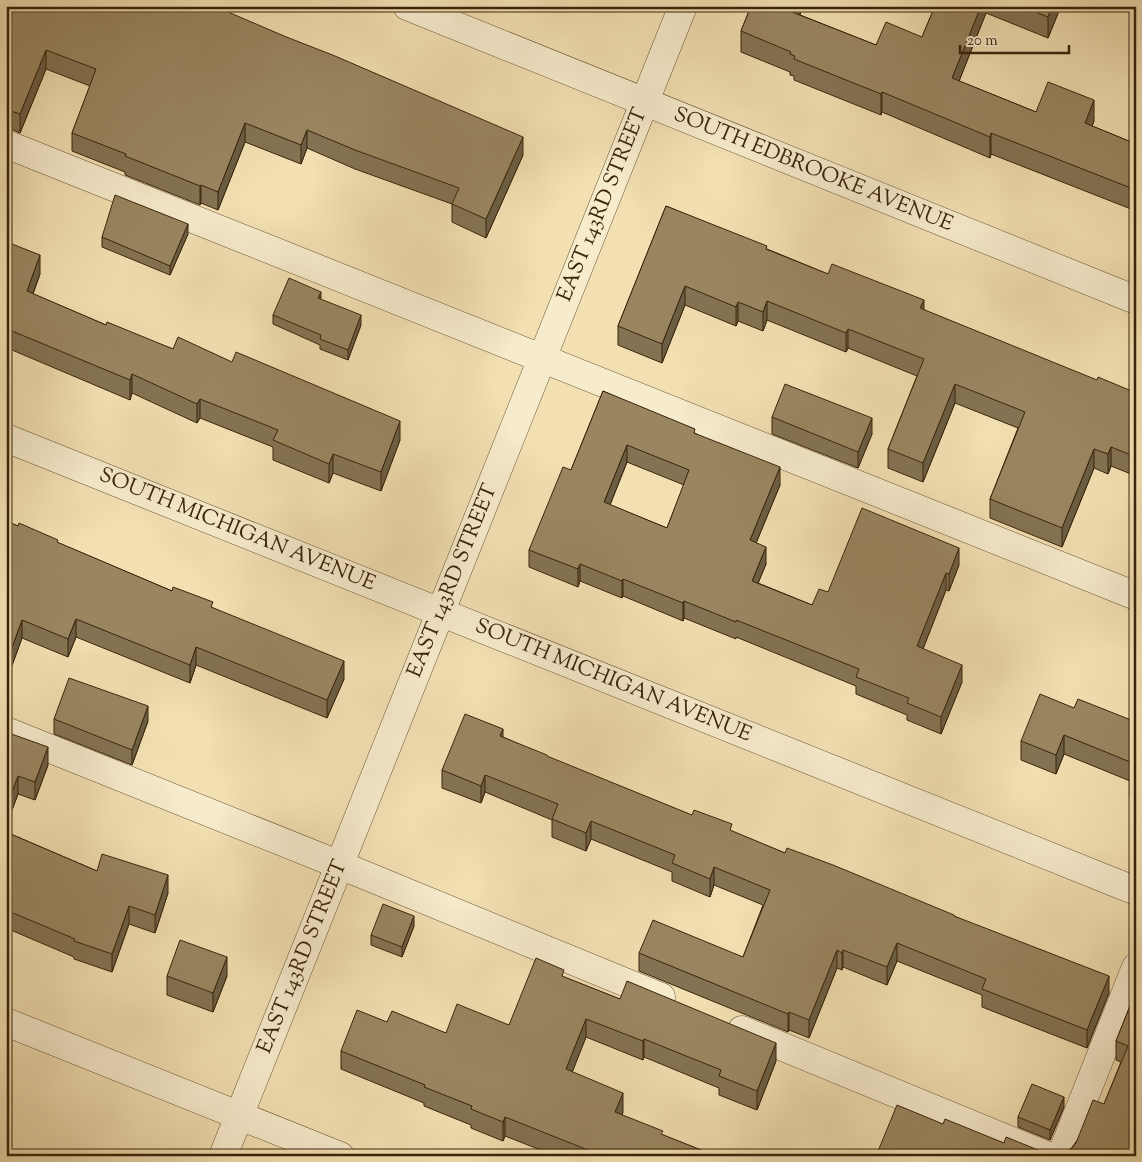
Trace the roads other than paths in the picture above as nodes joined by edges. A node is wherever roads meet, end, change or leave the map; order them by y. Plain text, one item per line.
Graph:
1 (408, 6) edge
2 (683, 6) edge
3 (645, 102) junction
4 (6, 144) edge
5 (1136, 300) edge
6 (542, 358) junction
7 (6, 438) edge
8 (1136, 596) edge
9 (440, 612) junction
10 (6, 731) edge
11 (340, 865) junction
12 (1136, 891) edge
13 (1136, 967) edge
14 (688, 1008) edge
15 (716, 1019) edge
16 (6, 1022) edge
17 (239, 1115) junction
18 (223, 1156) edge
19 (340, 1156) edge
20 (1048, 1156) edge
21 (1061, 1156) edge

1 - 3 street, SOUTH EDBROOKE AVENUE
2 - 3 street, EAST 143RD STREET
3 - 5 street, SOUTH EDBROOKE AVENUE
3 - 6 street, EAST 143RD STREET
4 - 6 street
6 - 8 street
6 - 9 street, EAST 143RD STREET
7 - 9 street, SOUTH MICHIGAN AVENUE
9 - 11 street, EAST 143RD STREET
9 - 12 street, SOUTH MICHIGAN AVENUE
10 - 11 street
11 - 14 street
11 - 17 street, EAST 143RD STREET
13 - 21 street
15 - 20 street
16 - 17 street
17 - 18 street, EAST 143RD STREET
17 - 19 street

